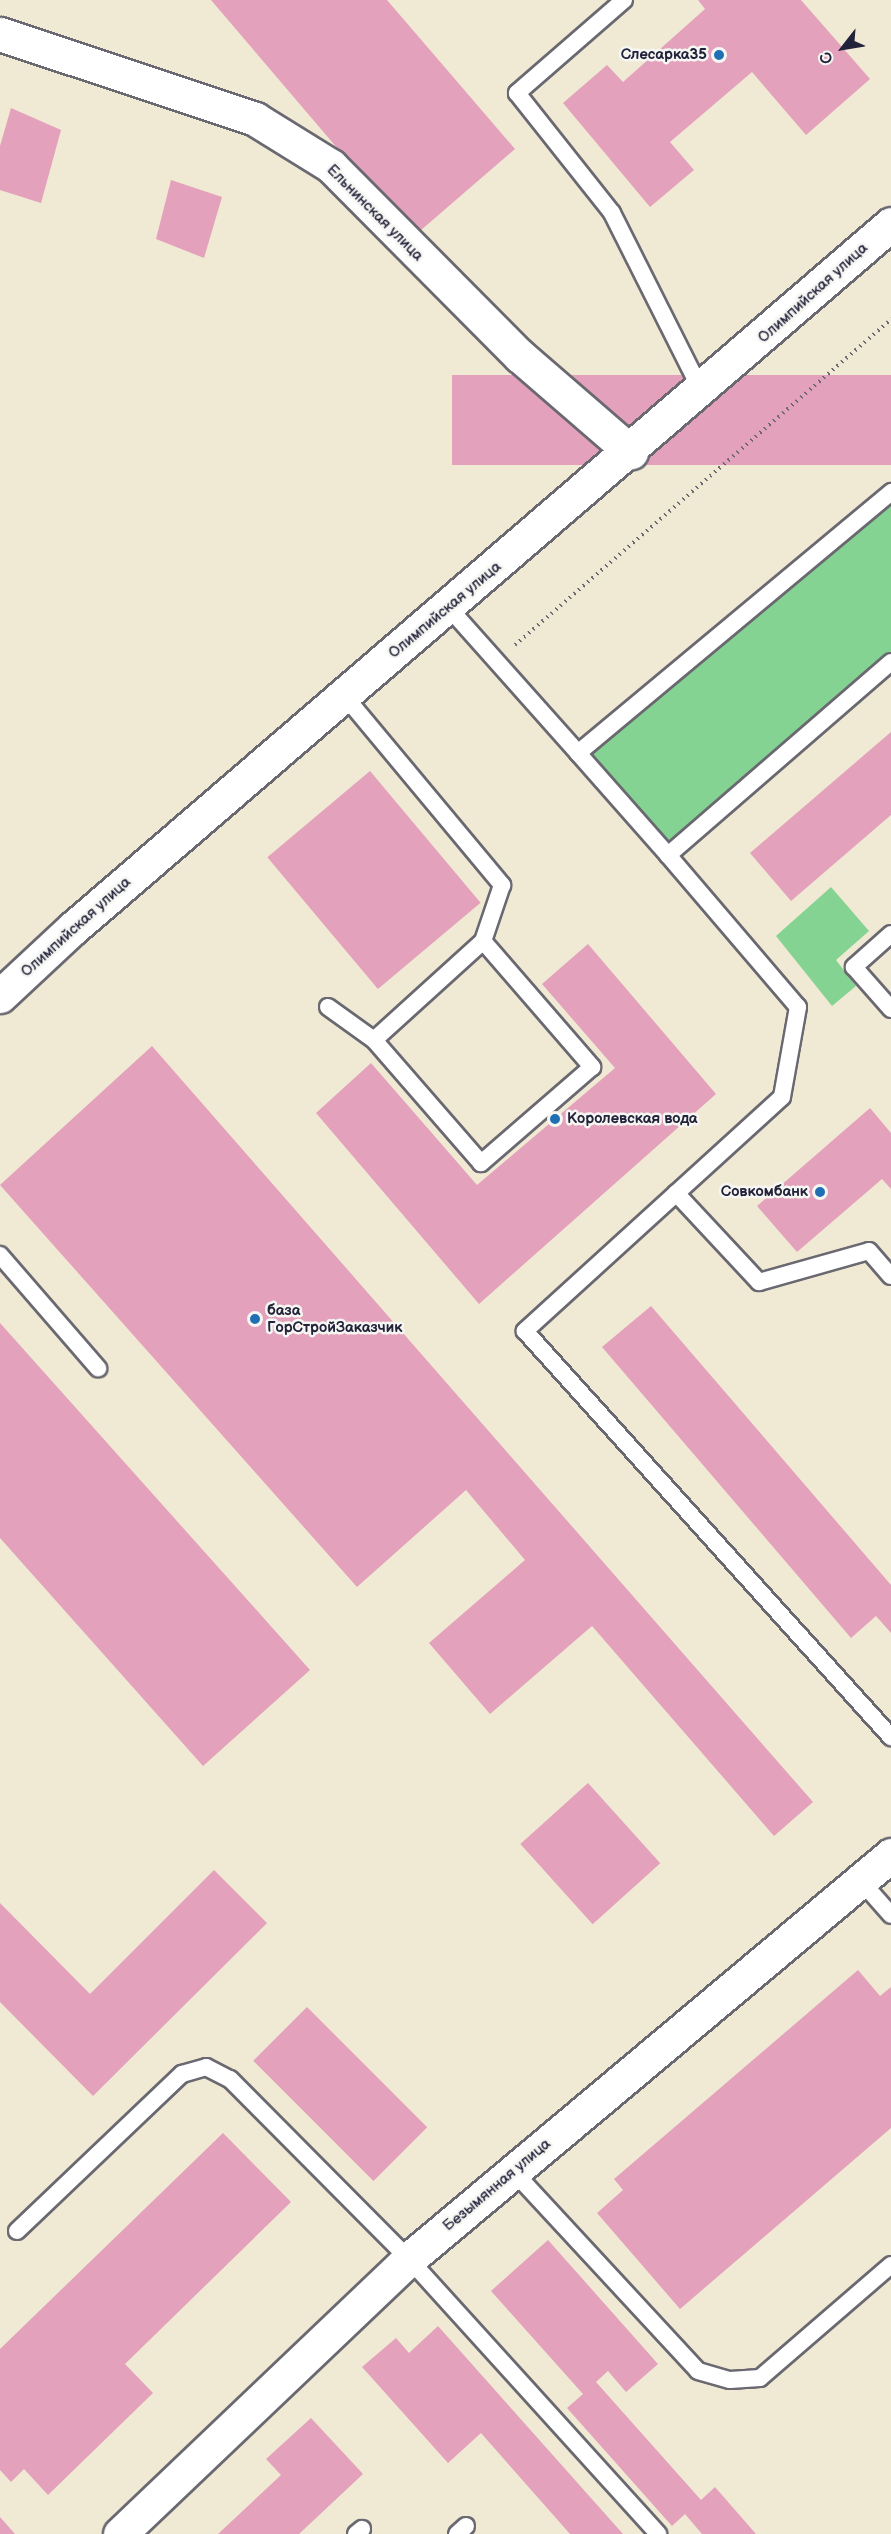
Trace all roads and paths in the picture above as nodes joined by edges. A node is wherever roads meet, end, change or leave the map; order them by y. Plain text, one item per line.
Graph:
1 (624, 0) edge
2 (0, 34) edge
3 (891, 224) edge
4 (891, 319) edge
5 (702, 392) junction
6 (631, 452) junction
7 (891, 492) edge
8 (449, 608) junction
9 (497, 661) junction
10 (891, 662) edge
11 (343, 694) junction
12 (578, 753) junction
13 (668, 855) junction
14 (891, 934) edge
15 (483, 941) junction
16 (0, 996) edge
17 (328, 1007) dead end
18 (891, 1009) edge
19 (374, 1040) junction
20 (676, 1193) junction
21 (0, 1255) edge
22 (891, 1276) edge
23 (98, 1368) dead end
24 (891, 1737) edge
25 (891, 1855) edge
26 (861, 1881) junction
27 (891, 1915) edge
28 (513, 2170) junction
29 (17, 2231) dead end
30 (409, 2259) junction
31 (891, 2265) edge
32 (120, 2534) edge
33 (658, 2534) edge

1 - 5 lane
2 - 6 street, Ельнинская улица
3 - 5 street, Олимпийская улица
4 - 9 path
5 - 6 street, Олимпийская улица
6 - 8 street, Олимпийская улица
7 - 12 lane
8 - 9 lane
8 - 11 street, Олимпийская улица
9 - 12 lane
10 - 13 lane
11 - 15 lane
11 - 16 street, Олимпийская улица
12 - 13 lane
13 - 20 lane
14 - 18 lane
15 - 19 lane
15 - 19 lane
17 - 19 lane
20 - 22 lane
20 - 24 lane
21 - 23 lane
25 - 26 street, Безымянная улица
26 - 27 lane
26 - 28 street, Безымянная улица
28 - 30 street, Безымянная улица
28 - 31 lane
29 - 30 lane
30 - 32 street, Безымянная улица
30 - 33 lane

